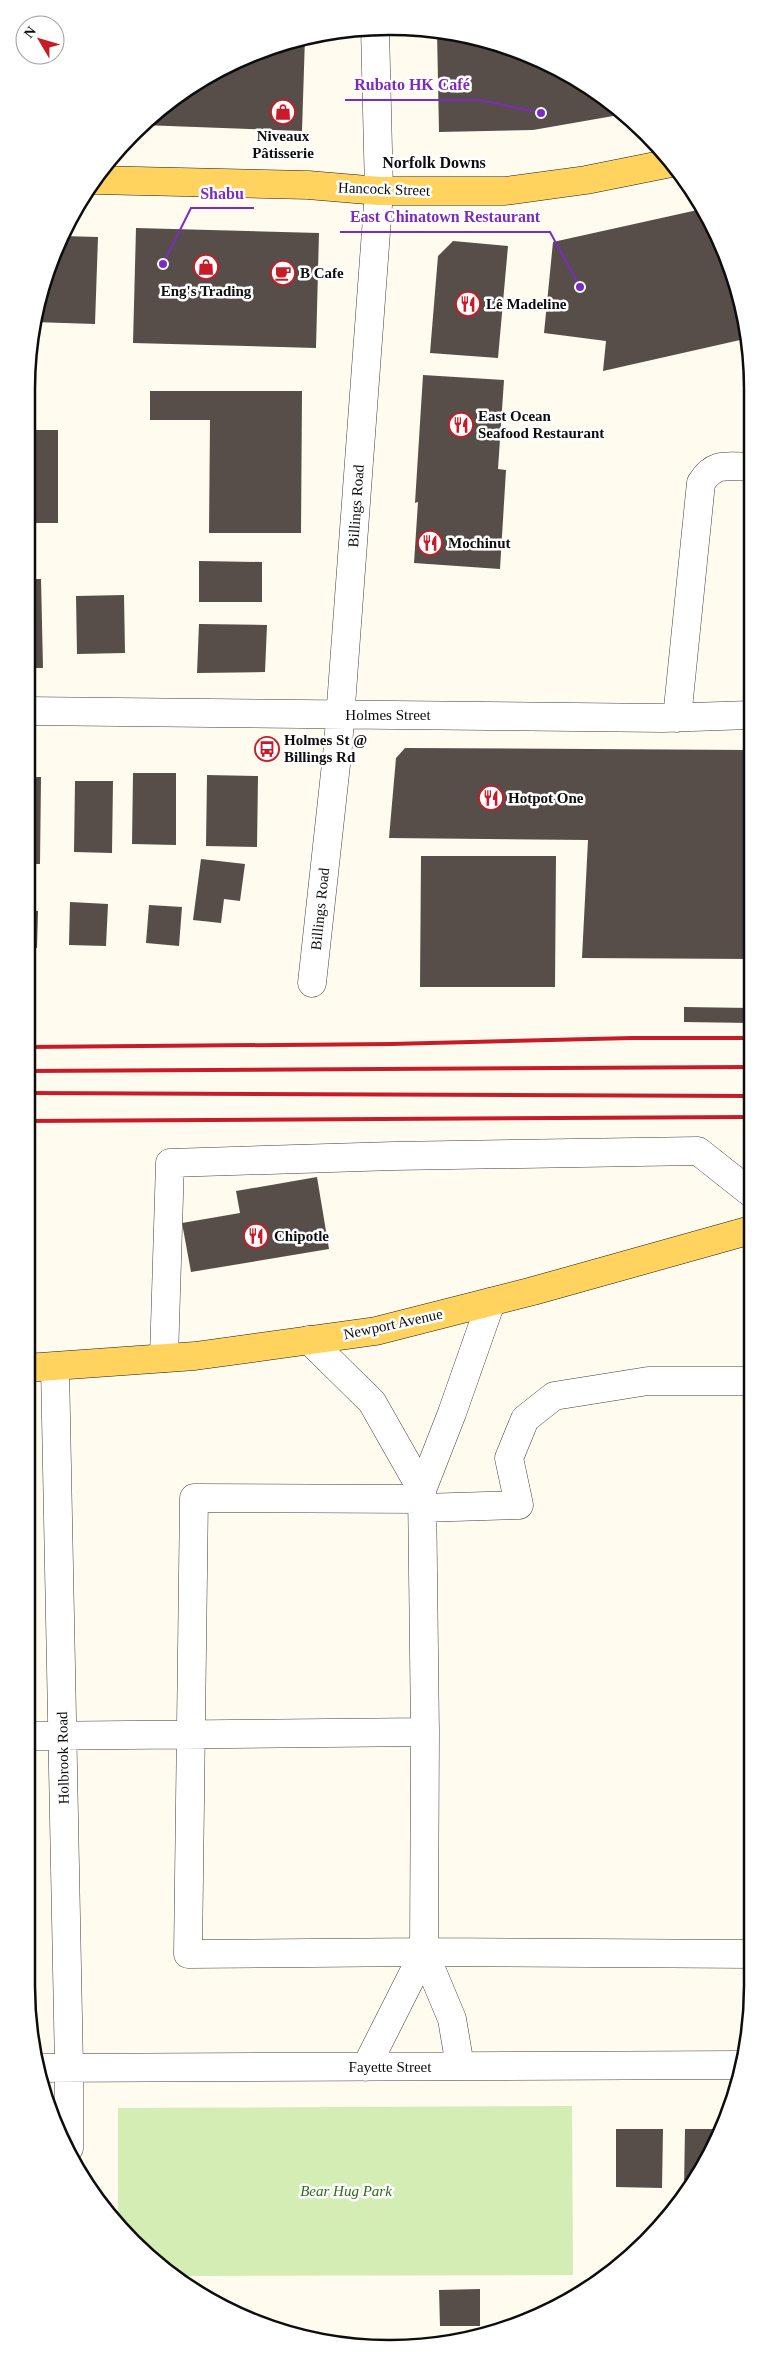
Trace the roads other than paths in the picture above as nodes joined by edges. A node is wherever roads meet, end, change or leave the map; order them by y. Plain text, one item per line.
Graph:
1 (375, 36) edge
2 (663, 165) edge
3 (104, 180) edge
4 (379, 191) junction
5 (744, 467) edge
6 (35, 711) edge
7 (340, 714) junction
8 (744, 716) edge
9 (677, 718) junction
10 (312, 983) dead end
11 (744, 1187) edge
12 (744, 1232) edge
13 (491, 1302) junction
14 (309, 1340) junction
15 (164, 1358) junction
16 (55, 1367) junction
17 (35, 1368) edge
18 (744, 1381) edge
19 (422, 1499) junction
20 (424, 1732) junction
21 (62, 1734) junction
22 (190, 1734) junction
23 (35, 1736) edge
24 (424, 1952) junction
25 (744, 1954) edge
26 (735, 2065) edge
27 (460, 2066) junction
28 (366, 2067) junction
29 (45, 2068) edge
30 (69, 2068) junction
31 (69, 2136) edge

1 - 4 street, Billings Road
2 - 4 main road, Hancock Street
3 - 4 main road, Hancock Street
4 - 7 street, Billings Road
5 - 9 street
6 - 7 street, Holmes Street
7 - 9 street, Holmes Street
7 - 10 street, Billings Road
8 - 9 street, Holmes Street
11 - 15 street
12 - 13 main road, Newport Avenue
13 - 14 main road, Newport Avenue
13 - 19 street
14 - 15 main road, Newport Avenue
14 - 19 street
15 - 16 main road, Newport Avenue
16 - 17 main road, Newport Avenue
16 - 21 street, Holbrook Road
18 - 19 street
19 - 20 street
19 - 22 street
20 - 22 street
20 - 24 street
21 - 22 street
21 - 23 street
21 - 30 street, Holbrook Road
22 - 24 street
24 - 25 street
24 - 27 street
24 - 28 street
26 - 27 street, Fayette Street
27 - 28 street, Fayette Street
28 - 30 street, Fayette Street
29 - 30 street, Fayette Street
30 - 31 street, Holbrook Road

